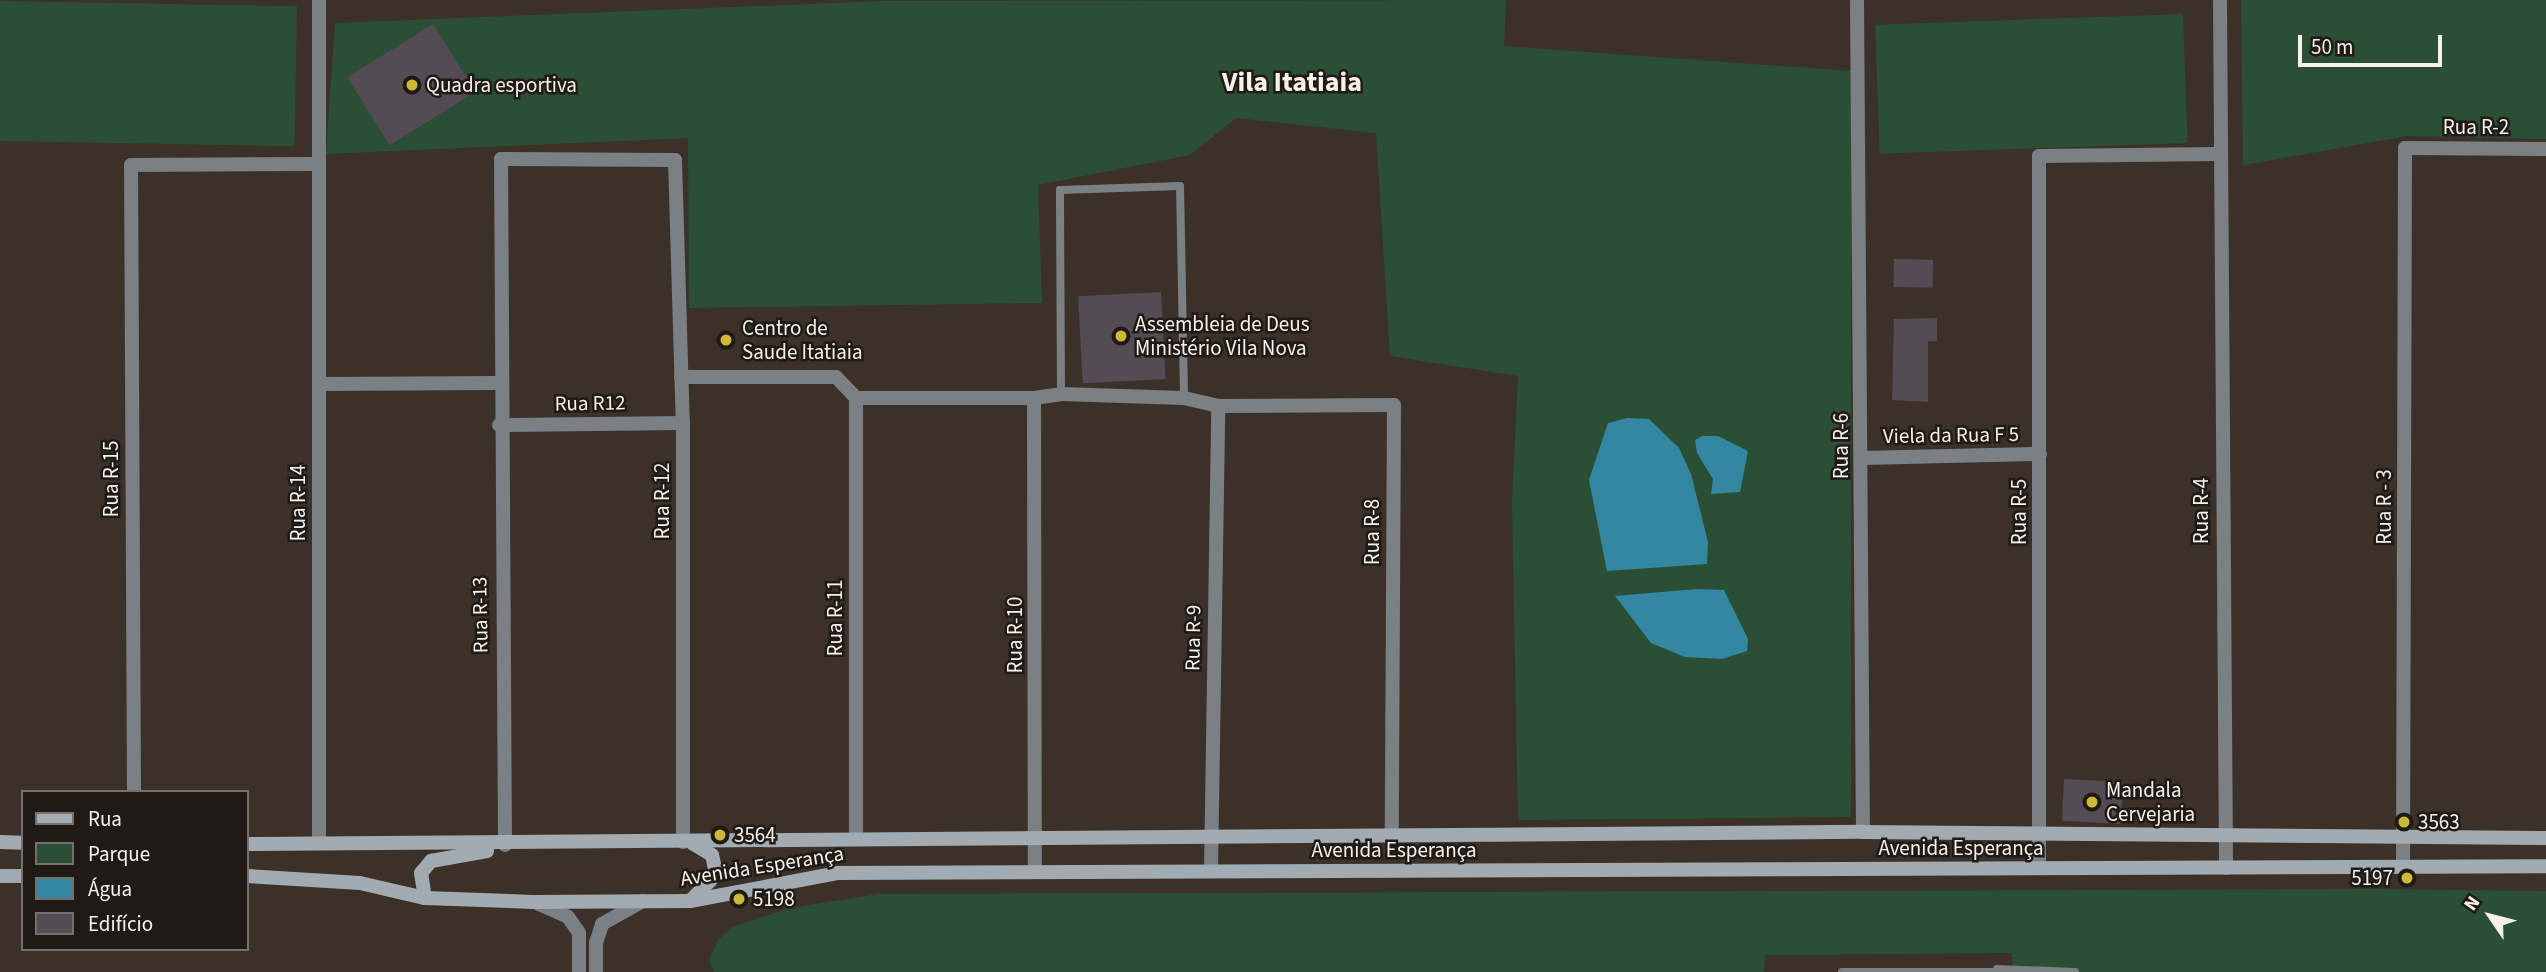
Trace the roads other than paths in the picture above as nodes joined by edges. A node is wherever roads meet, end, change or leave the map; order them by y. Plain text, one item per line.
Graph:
1 (319, 0) edge
2 (1857, 0) edge
3 (2220, 0) edge
4 (2405, 148) joint
5 (2546, 149) edge
6 (2220, 153) junction
7 (675, 160) joint
8 (317, 164) junction
9 (681, 377) junction
10 (498, 383) junction
11 (319, 384) junction
12 (1061, 394) junction
13 (856, 398) junction
14 (1034, 398) junction
15 (1184, 398) junction
16 (1218, 406) junction
17 (682, 423) junction
18 (499, 425) junction
19 (2040, 454) junction
20 (1862, 458) junction
21 (134, 790) edge
22 (1863, 832) junction
23 (2039, 835) junction
24 (1392, 836) junction
25 (1037, 837) junction
26 (1211, 837) junction
27 (2224, 838) junction
28 (2404, 838) junction
29 (2546, 838) edge
30 (856, 839) junction
31 (0, 842) edge
32 (319, 842) junction
33 (687, 842) junction
34 (21, 843) edge
35 (248, 844) edge
36 (505, 845) junction
37 (2546, 866) edge
38 (2403, 867) junction
39 (2039, 868) junction
40 (2226, 868) junction
41 (1211, 871) junction
42 (1035, 872) junction
43 (0, 876) edge
44 (21, 876) edge
45 (248, 876) edge
46 (425, 898) junction
47 (647, 899) junction
48 (690, 901) junction
49 (533, 902) junction
50 (1997, 970) edge
51 (2038, 971) edge
52 (579, 972) edge
53 (596, 972) edge
54 (1842, 972) edge
55 (2075, 972) edge

1 - 8 street, Rua R-14
2 - 20 street, Rua R-6
3 - 6 street, Rua R-4
4 - 5 street, Rua R-2
4 - 28 street, Rua R - 3
6 - 19 street, Rua R-5
6 - 27 street, Rua R-4
7 - 9 street, Rua R-12
7 - 10 street, Rua R-13
8 - 11 street, Rua R-14
8 - 21 street, Rua R-15
9 - 13 street
9 - 17 street, Rua R-12
10 - 11 street
10 - 18 street, Rua R-13
11 - 32 street, Rua R-14
12 - 14 street
12 - 15 street
12 - 15 lane
13 - 14 street
13 - 30 street, Rua R-11
14 - 25 street, Rua R-10
15 - 16 street
16 - 24 street, Rua R-8
16 - 26 street, Rua R-9
17 - 18 street, Rua R12
17 - 33 street, Rua R-12
18 - 36 street, Rua R-13
19 - 20 street, Viela da Rua F 5
19 - 23 street, Rua R-5
20 - 22 street, Rua R-6
22 - 23 main road, Avenida Esperança
22 - 24 main road, Avenida Esperança
23 - 27 main road, Avenida Esperança
23 - 39 street, Rua R-5
24 - 26 main road, Avenida Esperança
25 - 26 main road, Avenida Esperança
25 - 30 main road, Avenida Esperança
25 - 42 street, Rua R-10
26 - 41 street, Rua R-9
27 - 28 main road, Avenida Esperança
27 - 40 street, Rua R-4
28 - 29 main road, Avenida Esperança
28 - 38 street, Rua R - 3
30 - 33 main road, Avenida Esperança
31 - 34 main road
32 - 35 main road, Avenida Esperança
32 - 36 main road, Avenida Esperança
33 - 36 main road, Avenida Esperança
33 - 48 main road
36 - 46 main road
37 - 38 main road, Avenida Esperança
38 - 40 main road, Avenida Esperança
39 - 40 main road, Avenida Esperança
39 - 41 main road, Avenida Esperança
41 - 42 main road, Avenida Esperança
42 - 48 main road, Avenida Esperança
43 - 44 main road
45 - 46 main road, Avenida Esperança
46 - 49 main road, Avenida Esperança
47 - 48 main road, Avenida Esperança
47 - 49 main road, Avenida Esperança
47 - 53 street
49 - 52 street
50 - 51 lane
50 - 54 lane
51 - 55 lane

